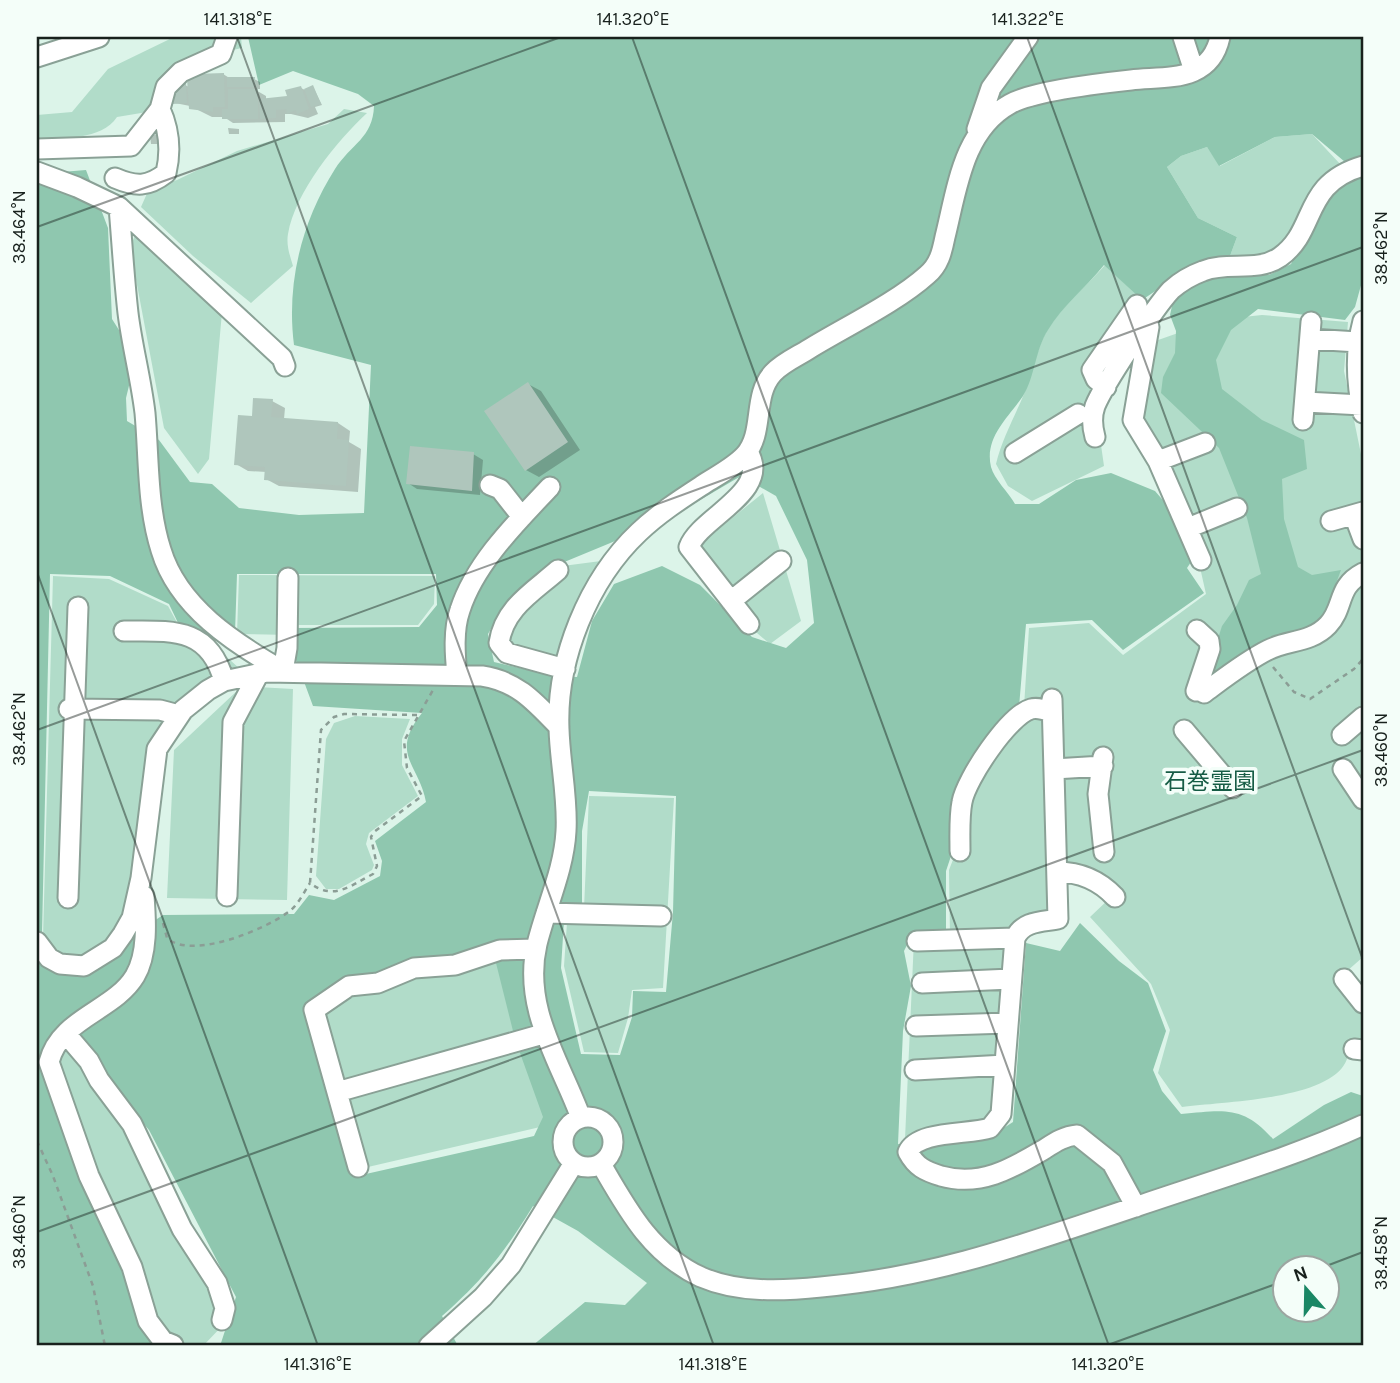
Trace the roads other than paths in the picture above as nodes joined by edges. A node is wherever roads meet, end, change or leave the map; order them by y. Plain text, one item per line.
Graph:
1 (99, 37) edge
2 (226, 37) edge
3 (1028, 37) edge
4 (1183, 37) edge
5 (1220, 37) edge
6 (37, 57) edge
7 (1194, 71) junction
8 (160, 109) junction
9 (976, 134) junction
10 (37, 149) edge
11 (1363, 166) edge
12 (37, 172) edge
13 (115, 178) dead end
14 (119, 207) junction
15 (1137, 305) dead end
16 (1363, 321) edge
17 (1149, 323) junction
18 (1358, 342) junction
19 (285, 366) dead end
20 (1106, 387) junction
21 (1362, 409) edge
22 (1205, 443) dead end
23 (748, 452) junction
24 (1014, 453) dead end
25 (1158, 461) junction
26 (490, 485) dead end
27 (550, 487) dead end
28 (1237, 508) dead end
29 (1358, 514) edge
30 (522, 517) junction
31 (1331, 522) dead end
32 (1188, 528) junction
33 (1363, 539) edge
34 (1201, 560) dead end
35 (781, 561) dead end
36 (558, 570) dead end
37 (1363, 573) edge
38 (288, 578) dead end
39 (731, 601) junction
40 (78, 607) dead end
41 (749, 624) dead end
42 (1197, 630) dead end
43 (124, 631) dead end
44 (565, 669) junction
45 (283, 671) junction
46 (259, 673) junction
47 (448, 675) junction
48 (224, 681) junction
49 (72, 709) junction
50 (179, 715) junction
51 (1363, 717) edge
52 (559, 727) junction
53 (1184, 730) dead end
54 (1342, 735) dead end
55 (1054, 769) junction
56 (1343, 769) dead end
57 (1233, 788) dead end
58 (1363, 799) edge
59 (960, 851) dead end
60 (1104, 852) dead end
61 (1057, 872) junction
62 (141, 878) junction
63 (227, 895) dead end
64 (1115, 897) dead end
65 (68, 898) dead end
66 (546, 913) junction
67 (662, 916) dead end
68 (1014, 938) junction
69 (917, 941) dead end
70 (37, 942) edge
71 (536, 949) junction
72 (1011, 979) junction
73 (1344, 979) dead end
74 (922, 983) dead end
75 (1363, 1003) edge
76 (1008, 1023) junction
77 (916, 1026) dead end
78 (66, 1034) junction
79 (544, 1034) junction
80 (1004, 1065) junction
81 (915, 1070) dead end
82 (337, 1092) junction
83 (581, 1118) junction
84 (1363, 1125) edge
85 (574, 1164) junction
86 (601, 1164) junction
87 (358, 1167) dead end
88 (1136, 1206) junction
89 (222, 1320) dead end
90 (173, 1345) edge
91 (429, 1346) edge

1 - 6 street
2 - 8 street
3 - 9 street
4 - 7 street
5 - 7 street
7 - 9 street
8 - 10 street
8 - 13 street
9 - 23 street
11 - 17 street
12 - 14 street
14 - 19 street
14 - 45 street
15 - 20 street
16 - 18 street
17 - 20 street
17 - 25 street
18 - 21 street
18 - 21 street
20 - 24 street
22 - 25 street
23 - 39 street
23 - 44 street
25 - 32 street
26 - 30 street
27 - 30 street
28 - 32 street
29 - 31 street
29 - 33 street
30 - 47 street
32 - 34 street
35 - 39 street
36 - 44 street
37 - 42 street
38 - 45 street
39 - 41 street
40 - 49 street
43 - 48 street
44 - 52 street
45 - 46 street
45 - 47 street
46 - 48 street
46 - 63 street
47 - 52 street
48 - 50 street
49 - 50 street
49 - 65 street
50 - 62 street
51 - 54 street
52 - 66 street
53 - 57 street
55 - 59 street
55 - 60 street
55 - 61 street
56 - 58 street
61 - 64 street
61 - 68 street
62 - 70 street
62 - 78 street
66 - 67 street
66 - 71 street
68 - 69 street
68 - 72 street
71 - 79 street
71 - 82 street
72 - 74 street
72 - 76 street
73 - 75 street
76 - 77 street
76 - 80 street
78 - 89 street
78 - 90 street
79 - 82 street
79 - 83 street
80 - 81 street
80 - 88 street
82 - 87 street
83 - 85 street
83 - 86 street
84 - 88 street
85 - 86 street
85 - 91 street
86 - 88 street

